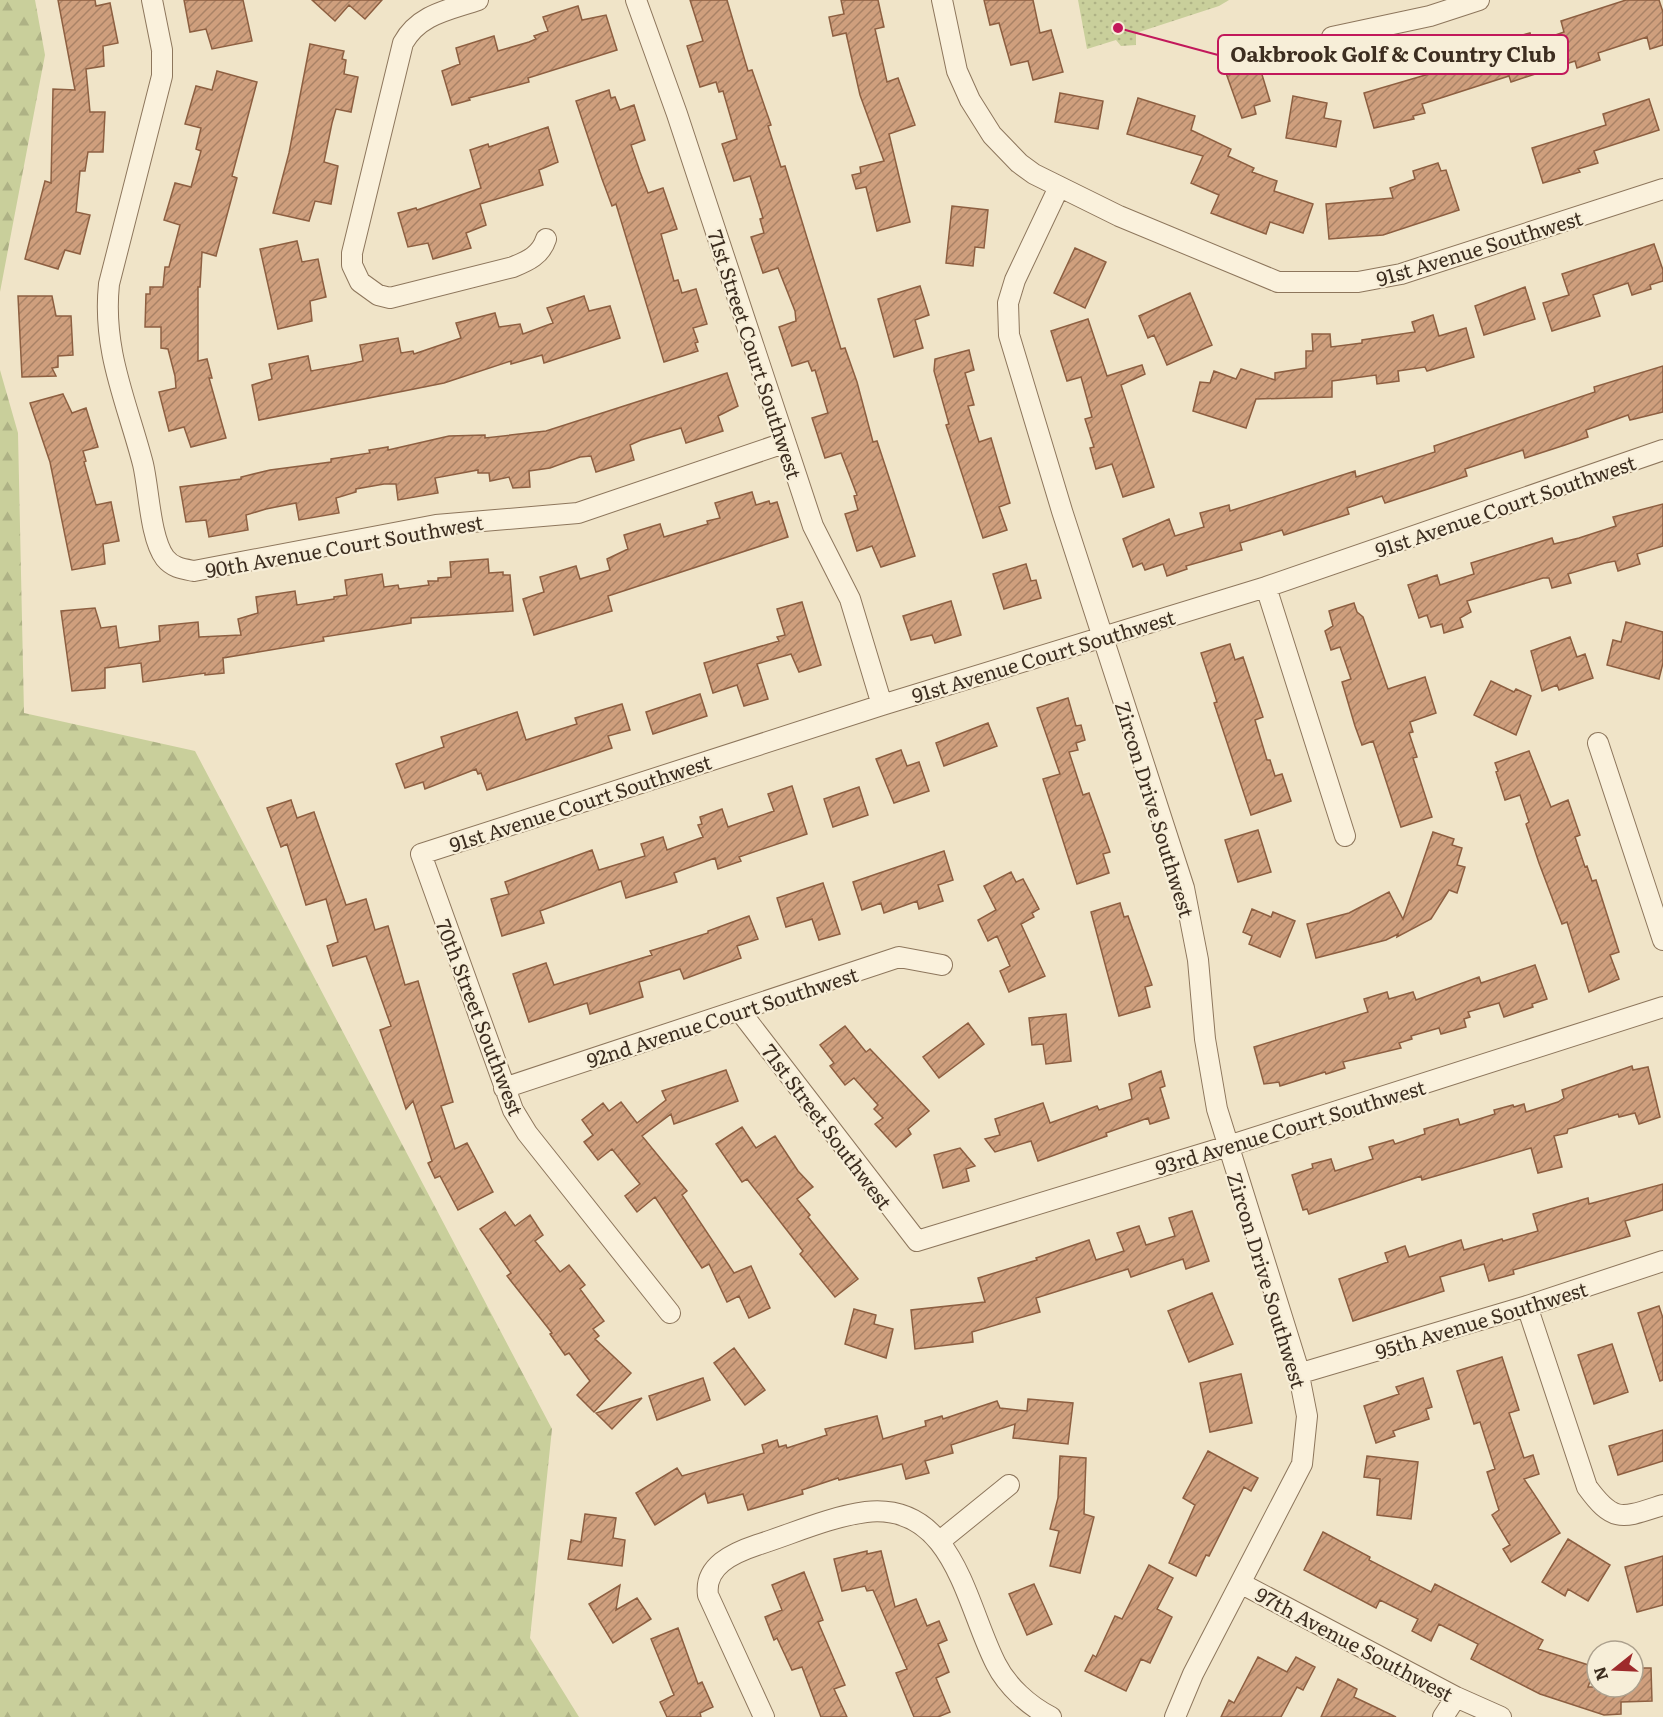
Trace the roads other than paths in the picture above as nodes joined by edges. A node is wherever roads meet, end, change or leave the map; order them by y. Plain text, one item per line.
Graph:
1 (152, 0) edge
2 (478, 0) edge
3 (636, 0) edge
4 (942, 0) edge
5 (1479, 0) edge
6 (1332, 37) dead end
7 (1059, 187) junction
8 (1663, 189) edge
9 (546, 239) dead end
10 (784, 443) junction
11 (1663, 450) edge
12 (1266, 587) junction
13 (1102, 637) junction
14 (882, 705) junction
15 (1598, 743) dead end
16 (1345, 836) dead end
17 (421, 854) joint
18 (1663, 940) edge
19 (942, 964) dead end
20 (1663, 1007) edge
21 (739, 1010) junction
22 (504, 1088) junction
23 (1228, 1146) junction
24 (917, 1241) joint
25 (1663, 1261) edge
26 (1527, 1306) junction
27 (670, 1313) dead end
28 (1298, 1374) junction
29 (1009, 1485) dead end
30 (1663, 1505) edge
31 (940, 1541) junction
32 (1242, 1584) junction
33 (1456, 1697) junction
34 (764, 1717) edge
35 (1051, 1717) edge
36 (1175, 1717) edge
37 (1443, 1717) edge
38 (1502, 1717) edge

1 - 10 street, 90th Avenue Court Southwest
2 - 9 street
3 - 10 street, 71st Street Court Southwest
4 - 7 street
5 - 6 street
7 - 8 street, 91st Avenue Southwest
7 - 13 street, Zircon Drive Southwest
10 - 14 street, 71st Street Court Southwest
11 - 12 street, 91st Avenue Court Southwest
12 - 13 street, 91st Avenue Court Southwest
12 - 16 street
13 - 14 street, 91st Avenue Court Southwest
13 - 23 street, Zircon Drive Southwest
14 - 17 street, 91st Avenue Court Southwest
15 - 18 street
17 - 22 street, 70th Street Southwest
19 - 21 street, 92nd Avenue Court Southwest
20 - 23 street, 93rd Avenue Court Southwest
21 - 22 street, 92nd Avenue Court Southwest
21 - 24 street, 71st Street Southwest
22 - 27 street, 70th Street Southwest
23 - 24 street, 93rd Avenue Court Southwest
23 - 28 street, Zircon Drive Southwest
25 - 26 street, 95th Avenue Southwest
26 - 28 street, 95th Avenue Southwest
26 - 30 street
28 - 32 street, Zircon Drive Southwest
29 - 31 street
31 - 34 street
31 - 35 street
32 - 33 street, 97th Avenue Southwest
32 - 36 street, Zircon Drive Southwest
33 - 37 street
33 - 38 street, 97th Avenue Southwest

